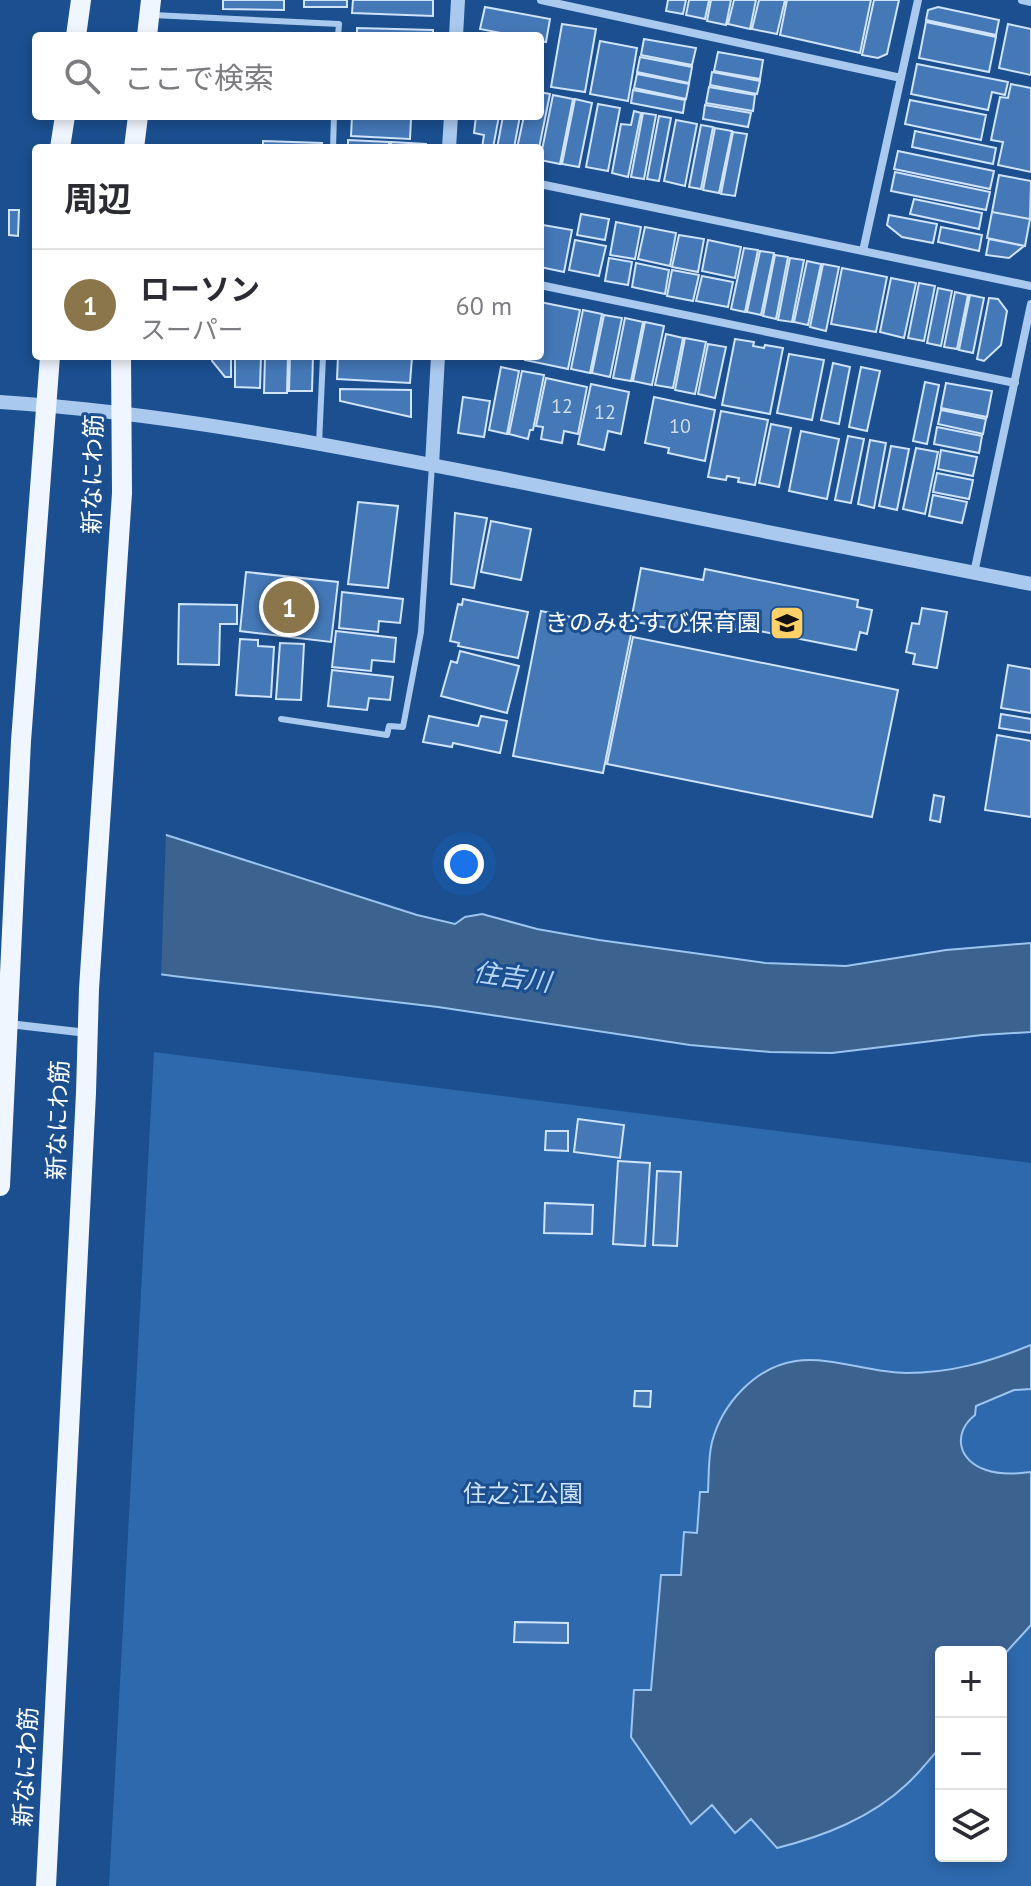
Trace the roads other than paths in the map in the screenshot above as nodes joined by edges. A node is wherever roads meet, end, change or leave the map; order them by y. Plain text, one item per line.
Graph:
1 (81, 0) edge
2 (458, 0) edge
3 (541, 0) edge
4 (918, 0) edge
5 (1022, 0) edge
6 (1031, 2) edge
7 (150, 7) edge
8 (77, 32) edge
9 (147, 32) edge
10 (338, 32) edge
11 (456, 32) edge
12 (901, 78) junction
13 (64, 120) edge
14 (138, 120) edge
15 (334, 120) edge
16 (451, 120) edge
17 (61, 144) edge
18 (134, 144) edge
19 (333, 144) edge
20 (449, 144) edge
21 (544, 185) edge
22 (863, 251) junction
23 (544, 286) edge
24 (1031, 286) edge
25 (1031, 304) edge
26 (50, 360) edge
27 (121, 360) edge
28 (323, 360) edge
29 (438, 360) edge
30 (1015, 383) junction
31 (0, 402) edge
32 (47, 405) junction
33 (121, 411) junction
34 (319, 444) junction
35 (432, 465) junction
36 (974, 573) junction
37 (1031, 584) edge
38 (281, 719) dead end
39 (4, 1024) edge
40 (87, 1033) junction
41 (0, 1186) edge
42 (46, 1886) edge

1 - 8 main road
2 - 11 street
3 - 12 street
4 - 12 street
5 - 6 street
7 - 9 main road
7 - 10 lane
12 - 22 street
13 - 17 main road
14 - 18 main road
15 - 19 lane
16 - 20 street
21 - 22 street
22 - 24 street
23 - 30 street
25 - 30 street
26 - 32 main road, 新なにわ筋
27 - 33 main road, 新なにわ筋
28 - 34 lane
29 - 35 street
30 - 36 street
31 - 32 street
32 - 33 street
32 - 39 main road, 新なにわ筋
33 - 34 street
33 - 40 main road, 新なにわ筋
34 - 35 street
35 - 36 street
35 - 38 lane
36 - 37 street
39 - 40 street
39 - 41 main road, 新なにわ筋
40 - 42 main road, 新なにわ筋

